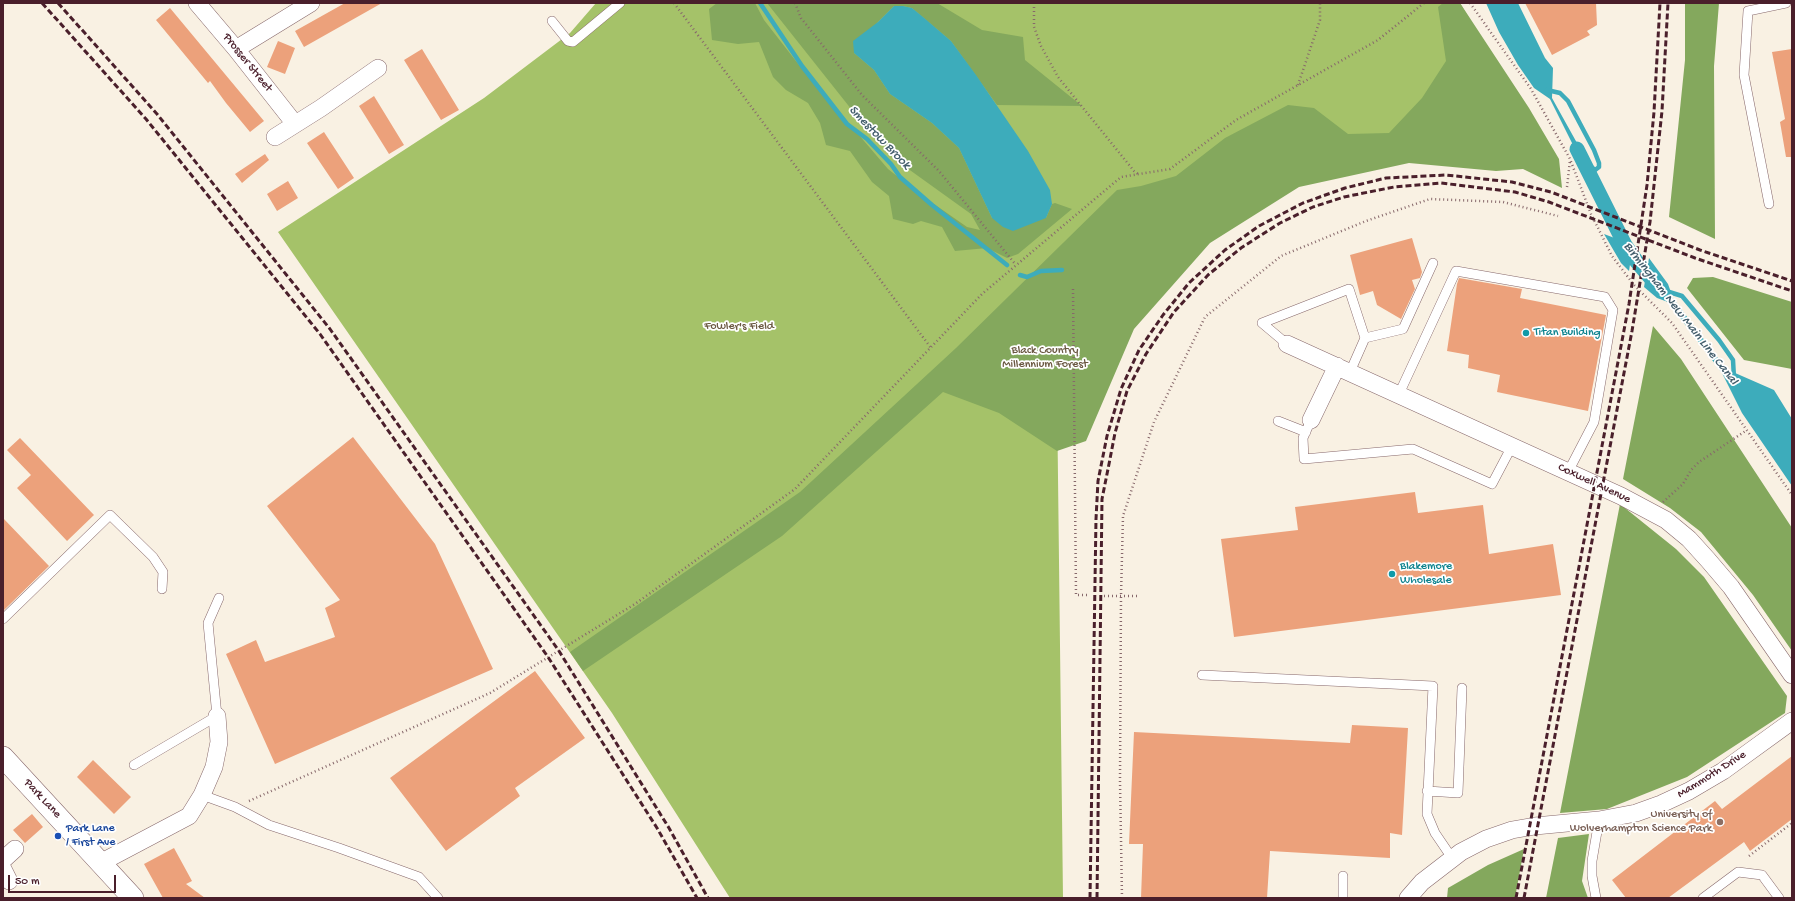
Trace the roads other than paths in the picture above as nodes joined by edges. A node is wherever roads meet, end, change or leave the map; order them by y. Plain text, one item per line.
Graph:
1 (197, 3) edge
2 (311, 3) edge
3 (620, 3) edge
4 (1786, 3) edge
5 (552, 21) dead end
6 (236, 49) junction
7 (378, 68) dead end
8 (295, 124) junction
9 (275, 136) dead end
10 (1769, 204) dead end
11 (1433, 263) dead end
12 (1365, 338) junction
13 (1287, 344) joint
14 (1344, 369) junction
15 (1399, 394) junction
16 (1278, 421) dead end
17 (1308, 426) junction
18 (1512, 446) junction
19 (1568, 472) junction
20 (162, 589) dead end
21 (219, 598) dead end
22 (3, 619) edge
23 (1202, 675) dead end
24 (1792, 675) edge
25 (1462, 688) dead end
26 (217, 716) junction
27 (1792, 721) edge
28 (3, 757) edge
29 (134, 765) dead end
30 (1427, 791) junction
31 (202, 794) junction
32 (1599, 820) junction
33 (1452, 858) junction
34 (107, 870) junction
35 (1344, 876) dead end
36 (114, 898) edge
37 (133, 898) edge
38 (438, 898) edge
39 (1343, 898) edge
40 (1408, 898) edge
41 (1596, 898) edge
42 (1704, 898) edge
43 (1779, 898) edge

1 - 6 street, Prosser Street
2 - 6 street
3 - 5 lane
4 - 10 lane
6 - 8 street, Prosser Street
7 - 8 street
8 - 9 street
11 - 12 lane
12 - 13 lane
12 - 14 lane
13 - 14 street, Coxwell Avenue
14 - 15 street, Coxwell Avenue
14 - 17 street
15 - 18 street, Coxwell Avenue
15 - 19 lane
16 - 17 lane
17 - 18 lane
18 - 19 street, Coxwell Avenue
19 - 24 street, Coxwell Avenue
20 - 22 lane
21 - 26 lane
23 - 30 lane
25 - 30 lane
26 - 29 lane
26 - 31 street
27 - 32 street, Mammoth Drive
28 - 34 street, Park Lane
30 - 33 lane
31 - 34 street
31 - 38 lane
32 - 33 street, Mammoth Drive
32 - 41 lane
33 - 40 street, Mammoth Drive
34 - 36 street
34 - 37 street, Park Lane
35 - 39 lane
42 - 43 lane

